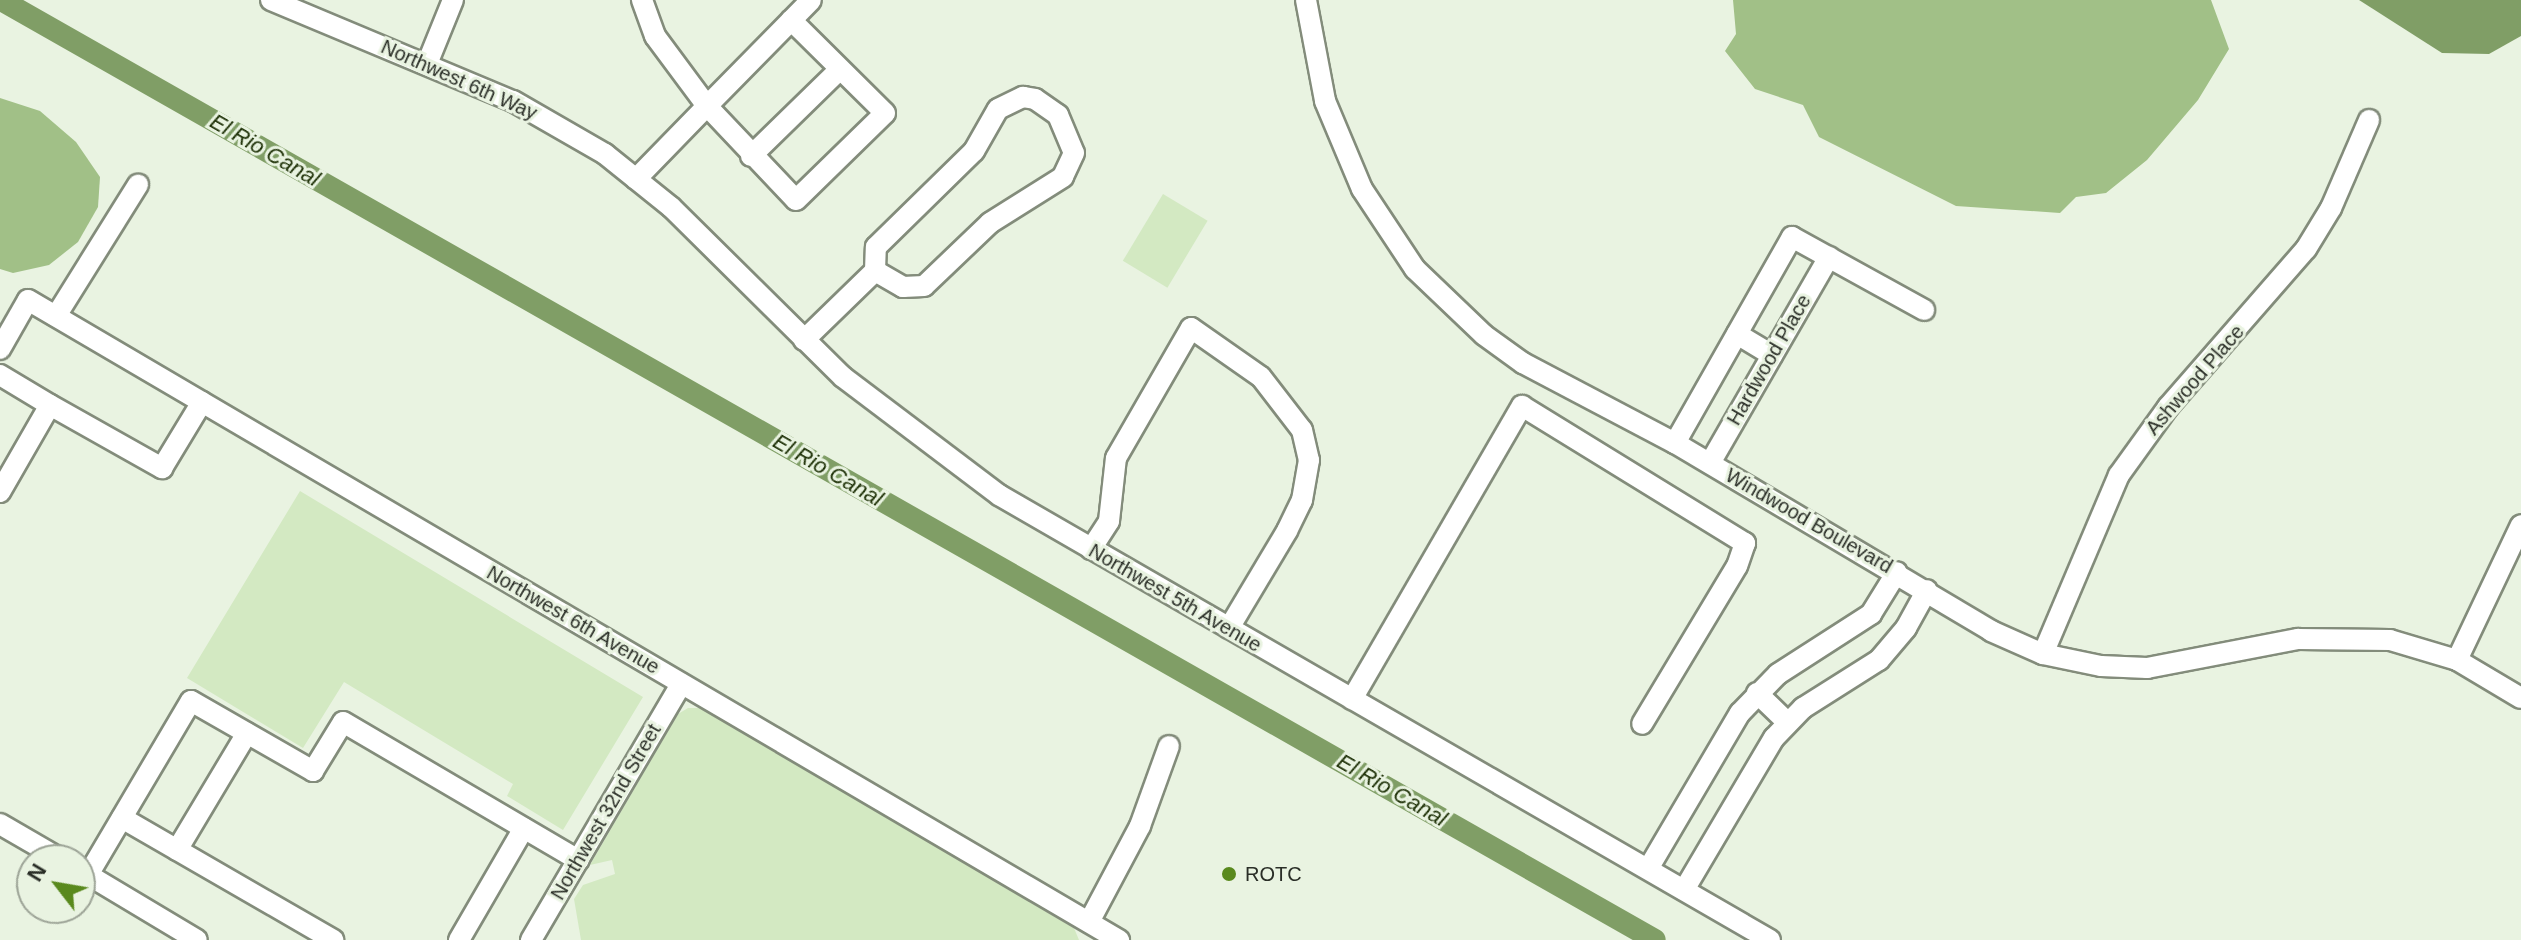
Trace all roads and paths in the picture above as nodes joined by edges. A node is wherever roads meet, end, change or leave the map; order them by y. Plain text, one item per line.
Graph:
1 (271, 0) edge
2 (453, 0) edge
3 (642, 0) edge
4 (811, 0) edge
5 (1306, 0) edge
6 (791, 20) junction
7 (427, 64) junction
8 (840, 69) junction
9 (707, 106) junction
10 (2369, 120) dead end
11 (751, 156) junction
12 (636, 179) junction
13 (138, 185) dead end
14 (1829, 257) junction
15 (875, 271) junction
16 (1924, 310) dead end
17 (56, 316) junction
18 (6, 323) edge
19 (1737, 334) junction
20 (804, 340) junction
21 (0, 349) edge
22 (1772, 355) junction
23 (0, 375) edge
24 (202, 402) junction
25 (50, 405) junction
26 (1675, 443) junction
27 (1710, 463) junction
28 (0, 492) edge
29 (2521, 525) edge
30 (1091, 549) junction
31 (1897, 572) junction
32 (1927, 590) junction
33 (1229, 628) junction
34 (2043, 654) junction
35 (2457, 660) junction
36 (681, 684) junction
37 (1757, 693) junction
38 (2521, 698) edge
39 (1352, 699) junction
40 (1787, 722) junction
41 (1642, 724) dead end
42 (247, 733) junction
43 (1169, 746) dead end
44 (122, 818) junction
45 (0, 824) edge
46 (524, 828) junction
47 (34, 844) edge
48 (177, 850) junction
49 (96, 856) edge
50 (578, 860) junction
51 (1648, 869) junction
52 (96, 880) edge
53 (1684, 890) junction
54 (1101, 933) edge
55 (197, 940) edge
56 (333, 940) edge
57 (459, 940) edge
58 (531, 940) edge
59 (1770, 940) edge

1 - 7 street, Northwest 6th Way
2 - 7 street
3 - 9 street
4 - 6 street
5 - 26 street, Windwood Boulevard
6 - 8 street
6 - 9 street
7 - 12 street, Northwest 6th Way
8 - 11 street
8 - 11 street
9 - 11 street
9 - 12 street
10 - 34 street, Ashwood Place
12 - 20 street, Northwest 5th Avenue
13 - 17 street
14 - 16 street
14 - 19 street
14 - 22 street, Hardwood Place
15 - 15 street
15 - 20 street
17 - 18 street, Northwest 6th Avenue
17 - 24 street, Northwest 6th Avenue
18 - 21 street
19 - 22 street
19 - 26 street
20 - 30 street, Northwest 5th Avenue
22 - 27 street, Hardwood Place
23 - 25 street
24 - 25 street
24 - 36 street, Northwest 6th Avenue
25 - 28 street
26 - 27 street, Windwood Boulevard
27 - 31 street, Windwood Boulevard
29 - 35 street
30 - 33 street, Northwest 5th Avenue
30 - 33 street
31 - 32 street, Windwood Boulevard
31 - 37 street
32 - 34 street, Windwood Boulevard
32 - 40 street
33 - 39 street, Northwest 5th Avenue
34 - 35 street, Windwood Boulevard
35 - 38 street, Windwood Boulevard
36 - 50 street, Northwest 32nd Street
36 - 54 street, Northwest 6th Avenue
37 - 40 street
37 - 51 street
39 - 41 street
39 - 51 street, Northwest 5th Avenue
40 - 53 street
42 - 44 street
42 - 46 street
42 - 48 street
43 - 54 street
44 - 48 street
44 - 49 street
45 - 47 street
46 - 50 street
46 - 57 street
48 - 56 street
50 - 58 street, Northwest 32nd Street
51 - 53 street, Northwest 5th Avenue
52 - 55 street
53 - 59 street, Northwest 5th Avenue

